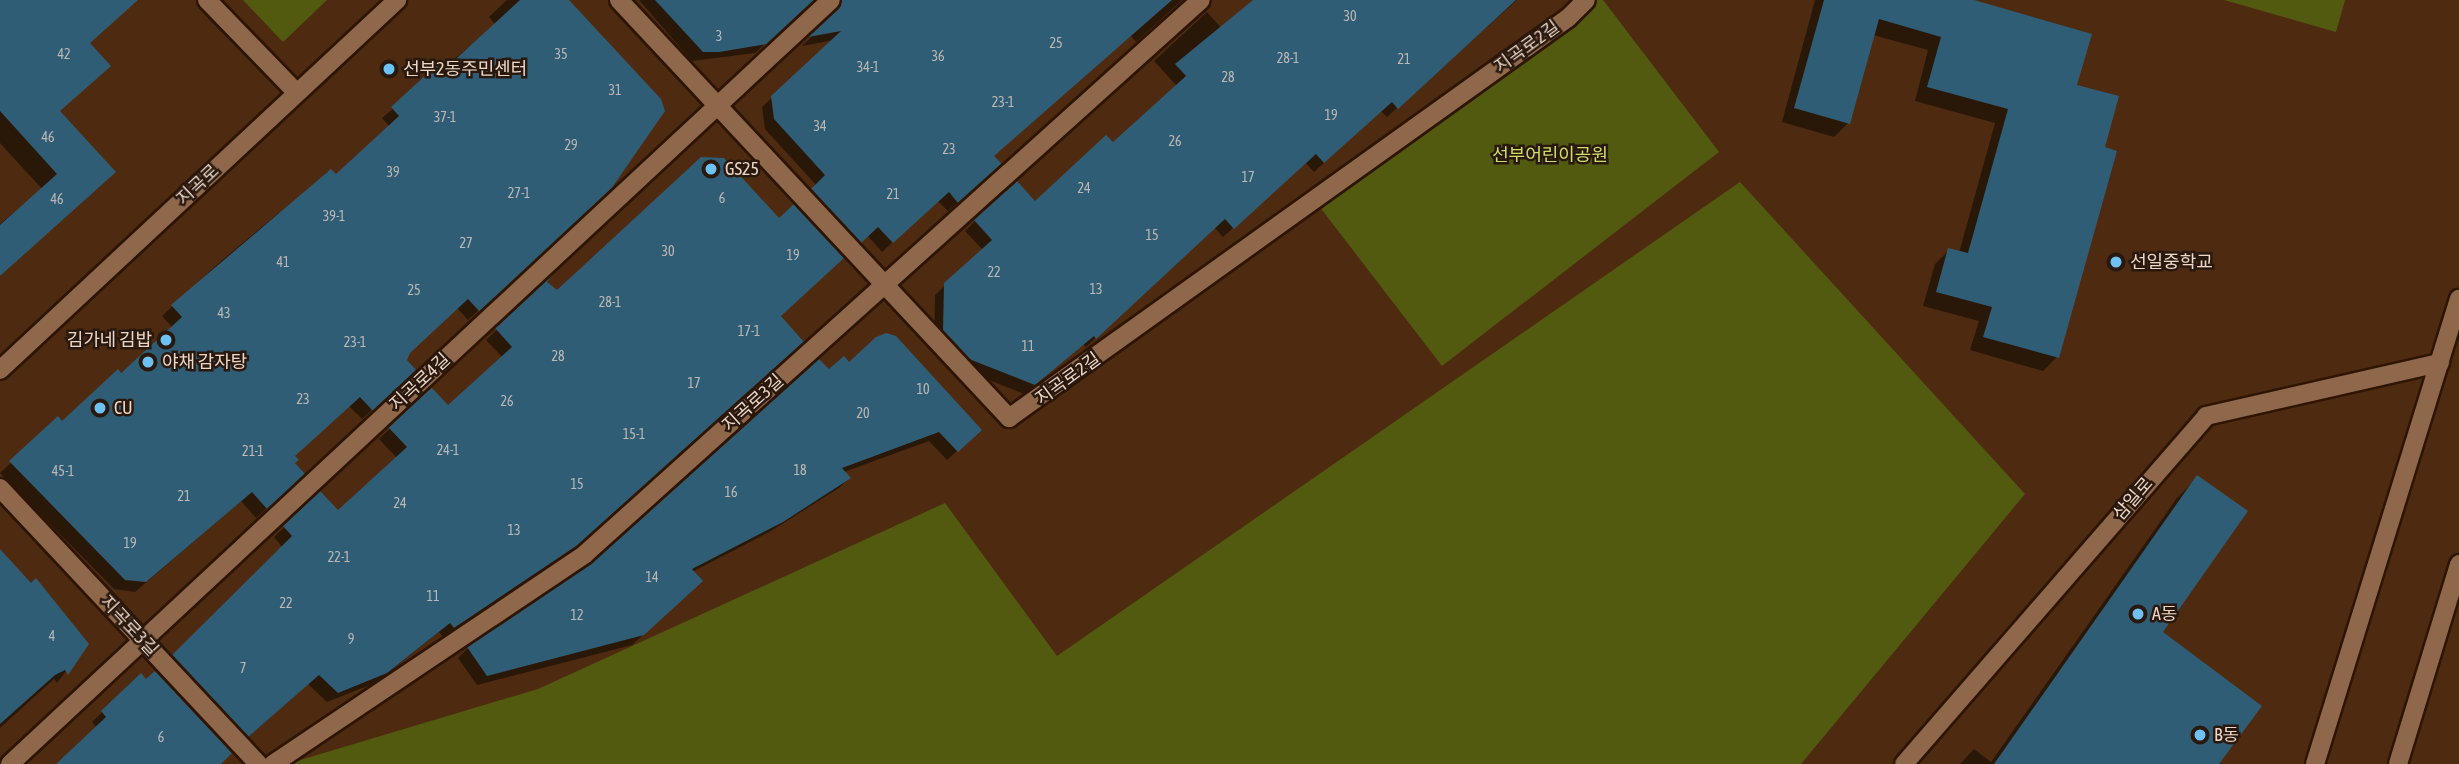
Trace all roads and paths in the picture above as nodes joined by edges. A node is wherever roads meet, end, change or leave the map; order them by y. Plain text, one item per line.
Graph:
1 (208, 0) edge
2 (397, 0) edge
3 (619, 0) edge
4 (831, 0) edge
5 (1201, 0) edge
6 (1586, 0) edge
7 (297, 93) junction
8 (717, 106) junction
9 (885, 285) junction
10 (2459, 299) edge
11 (2440, 363) junction
12 (0, 370) edge
13 (0, 488) edge
14 (2459, 564) edge
15 (142, 641) junction
16 (10, 764) edge
17 (258, 764) edge
18 (273, 764) edge
19 (1904, 764) edge
20 (2315, 764) edge
21 (2398, 764) edge

1 - 7 street
2 - 7 street, 지곡로
3 - 8 street, 지곡로2길
4 - 8 street, 지곡로4길
5 - 9 street, 지곡로3길
6 - 9 street, 지곡로2길
7 - 12 street, 지곡로
8 - 9 street, 지곡로2길
8 - 15 street, 지곡로4길
9 - 18 street, 지곡로3길
10 - 11 street
11 - 19 street, 삼일로
11 - 20 street
13 - 15 street, 지곡로3길
14 - 21 street
15 - 16 street, 지곡로4길
15 - 17 street, 지곡로3길

